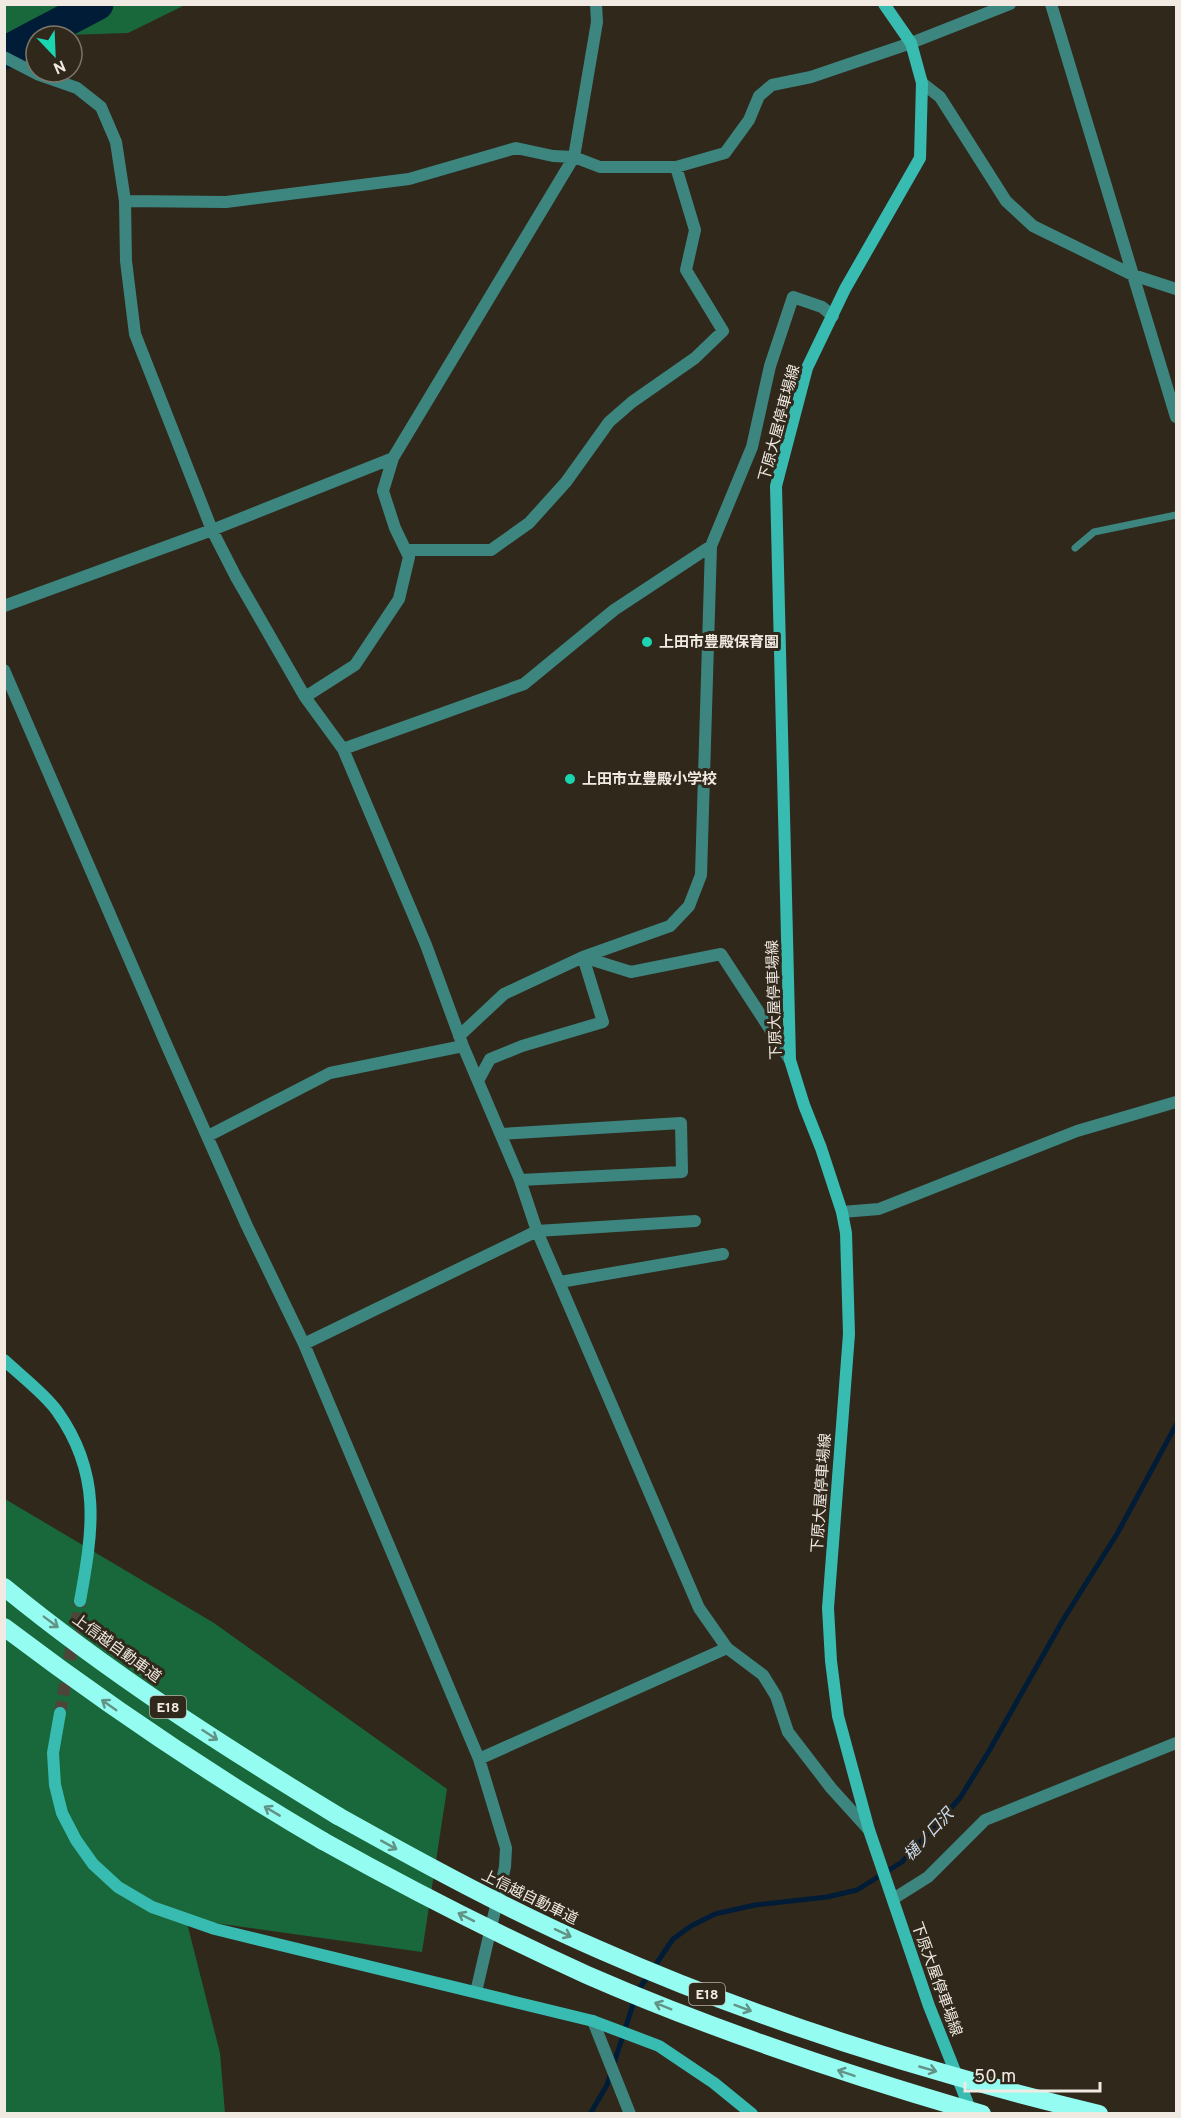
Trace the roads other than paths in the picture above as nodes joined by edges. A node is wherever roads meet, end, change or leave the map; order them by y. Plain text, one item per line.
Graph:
1 (596, 4) edge
2 (884, 4) edge
3 (1010, 4) edge
4 (1051, 4) edge
5 (911, 43) junction
6 (4, 57) edge
7 (922, 83) junction
8 (574, 157) junction
9 (676, 167) junction
10 (125, 201) junction
11 (1133, 275) junction
12 (1176, 289) edge
13 (833, 316) junction
14 (1176, 417) edge
15 (393, 458) junction
16 (1176, 515) edge
17 (212, 530) junction
18 (711, 546) junction
19 (1075, 548) dead end
20 (406, 550) junction
21 (4, 606) edge
22 (4, 670) edge
23 (305, 697) junction
24 (343, 749) junction
25 (583, 957) junction
26 (461, 1041) junction
27 (790, 1060) junction
28 (478, 1081) junction
29 (1176, 1102) edge
30 (501, 1134) junction
31 (207, 1136) junction
32 (520, 1180) junction
33 (842, 1212) junction
34 (695, 1221) dead end
35 (537, 1231) junction
36 (723, 1254) dead end
37 (560, 1282) junction
38 (304, 1344) junction
39 (4, 1360) edge
40 (4, 1587) edge
41 (80, 1601) tunnel mouth
42 (4, 1627) edge
43 (727, 1648) junction
44 (60, 1713) tunnel mouth
45 (1176, 1743) edge
46 (479, 1759) junction
47 (869, 1830) junction
48 (893, 1899) junction
49 (476, 1992) junction
50 (592, 2021) junction
51 (630, 2114) edge
52 (752, 2114) edge
53 (972, 2114) edge
54 (982, 2114) edge
55 (1099, 2114) edge

1 - 8 street
2 - 5 main road, 下原大屋停車場線
3 - 5 street
4 - 11 street
5 - 7 main road, 下原大屋停車場線
5 - 9 street
6 - 10 street
7 - 11 street
7 - 13 main road, 下原大屋停車場線
8 - 9 street
8 - 10 street
8 - 15 street
9 - 20 street
10 - 17 street
11 - 12 street
11 - 14 street
13 - 18 street
13 - 27 main road, 下原大屋停車場線
15 - 17 street
15 - 20 street
16 - 19 lane
17 - 21 street
17 - 23 street
18 - 24 street
18 - 25 street
20 - 23 street
22 - 31 street
23 - 24 street
24 - 26 street
25 - 26 street
25 - 27 street
25 - 28 street
26 - 28 street
26 - 31 street
27 - 33 main road, 下原大屋停車場線
28 - 30 street
29 - 33 street
30 - 32 street
30 - 32 street
31 - 38 street
32 - 35 street
33 - 47 main road, 下原大屋停車場線
34 - 35 street
35 - 37 street
35 - 38 street
36 - 37 street
37 - 43 street
38 - 46 street
39 - 41 main road
40 -> 55 highway, 上信越自動車道 / E18, bridge
54 -> 42 highway, E18, bridge
43 - 46 street
43 - 47 street
44 - 49 main road
45 - 48 street
46 - 49 street
47 - 48 main road, 下原大屋停車場線
48 - 53 main road, 下原大屋停車場線
49 - 50 main road
50 - 51 street
50 - 52 main road

